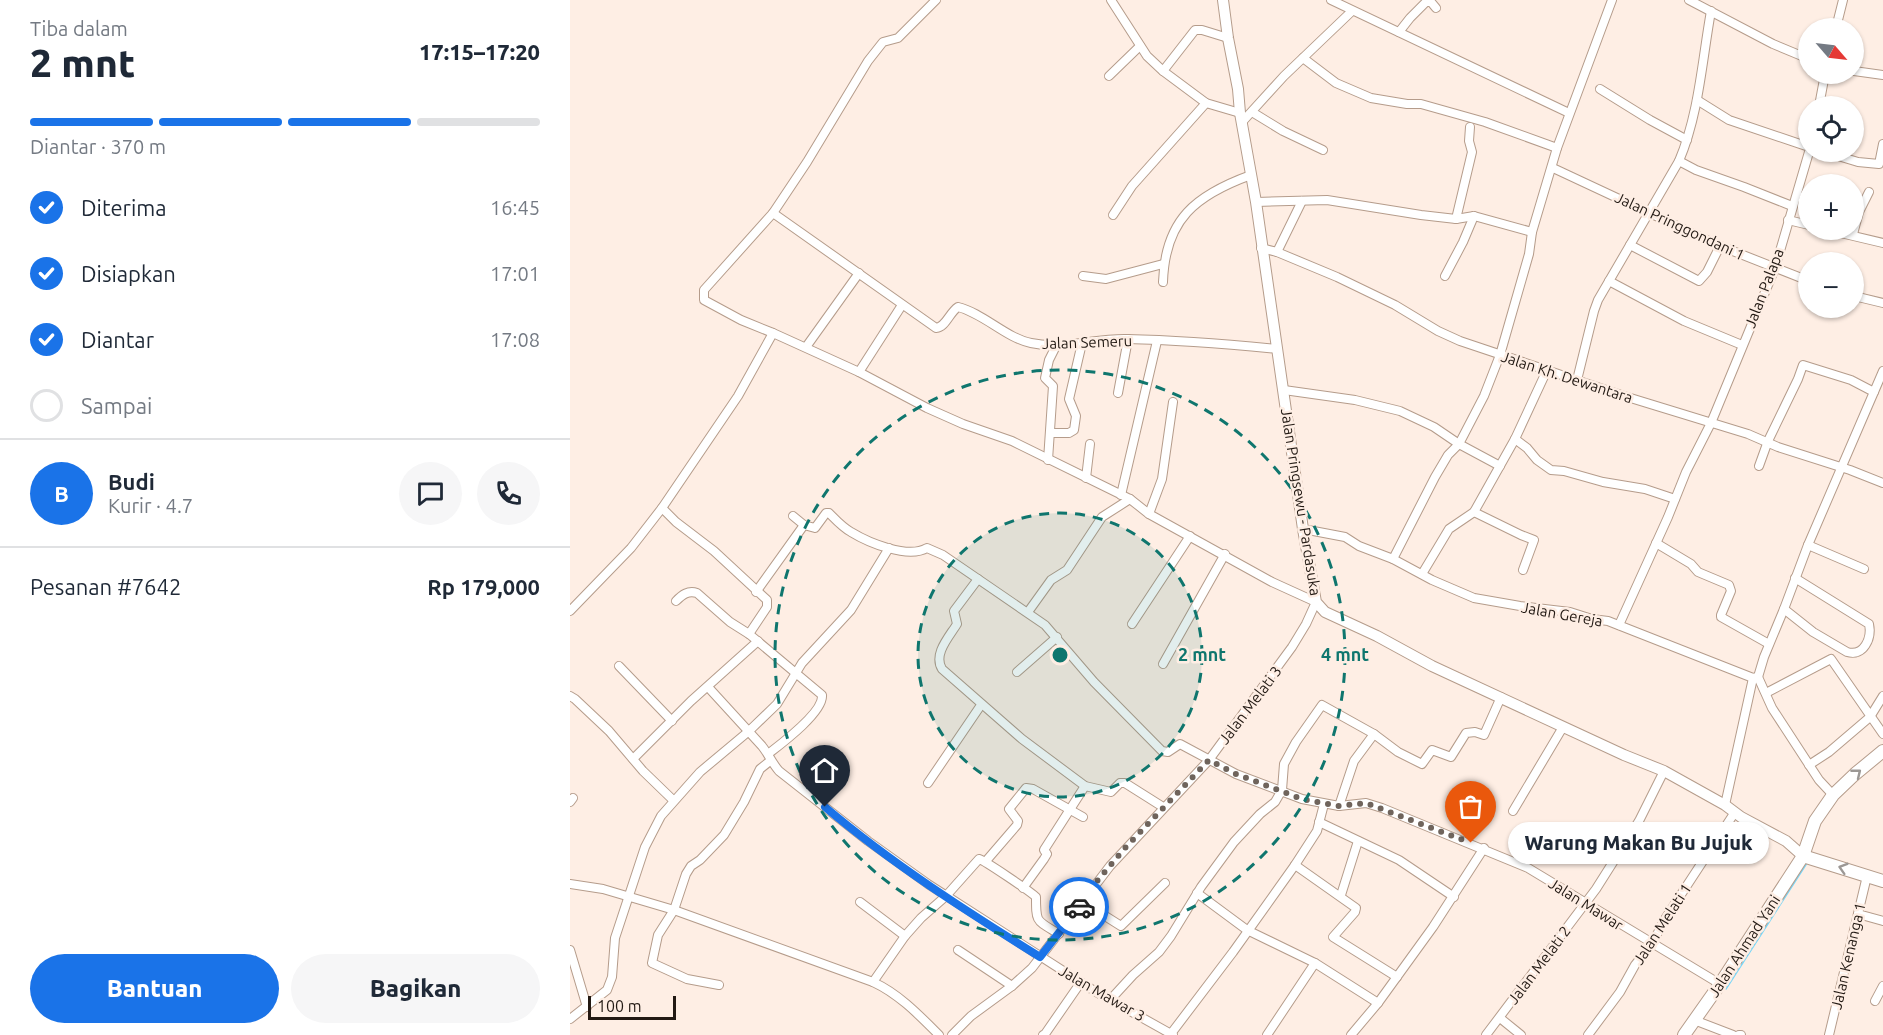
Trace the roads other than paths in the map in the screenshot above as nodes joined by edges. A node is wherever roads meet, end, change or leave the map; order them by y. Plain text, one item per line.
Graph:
1 (936, 0) edge
2 (1111, 0) edge
3 (1223, 0) edge
4 (1330, 0) edge
5 (1612, 0) edge
6 (1689, 0) edge
7 (1843, 0) edge
8 (1436, 8) dead end
9 (1352, 11) junction
10 (1711, 11) junction
11 (1838, 18) edge
12 (1399, 32) junction
13 (1228, 38) junction
14 (1140, 46) junction
15 (1798, 54) edge
16 (1303, 58) junction
17 (1163, 71) junction
18 (1864, 72) edge
19 (1883, 75) edge
20 (1109, 76) dead end
21 (1600, 89) dead end
22 (1697, 100) junction
23 (1206, 103) junction
24 (1569, 113) junction
25 (1245, 116) junction
26 (1470, 127) dead end
27 (1687, 140) junction
28 (1883, 144) edge
29 (1798, 145) edge
30 (1557, 148) junction
31 (1323, 150) dead end
32 (1678, 161) junction
33 (1805, 162) edge
34 (1858, 162) edge
35 (1552, 168) junction
36 (1251, 175) junction
37 (1869, 192) dead end
38 (1302, 201) junction
39 (1256, 202) junction
40 (1864, 202) edge
41 (1792, 206) junction
42 (1650, 212) junction
43 (773, 213) junction
44 (1113, 215) dead end
45 (1474, 216) junction
46 (1456, 219) junction
47 (1788, 220) junction
48 (1798, 222) edge
49 (1532, 232) junction
50 (1864, 237) edge
51 (1883, 243) edge
52 (1630, 246) junction
53 (1720, 246) junction
54 (1261, 248) junction
55 (1277, 252) junction
56 (1163, 264) junction
57 (1775, 268) junction
58 (858, 273) junction
59 (1083, 276) dead end
60 (1445, 276) dead end
61 (1798, 277) edge
62 (1609, 281) junction
63 (1163, 282) dead end
64 (1864, 298) edge
65 (1883, 303) edge
66 (902, 305) junction
67 (773, 333) junction
68 (1128, 339) junction
69 (1157, 341) junction
70 (1082, 343) junction
71 (1057, 344) junction
72 (1742, 345) junction
73 (806, 347) junction
74 (1277, 349) junction
75 (1500, 355) junction
76 (1547, 370) junction
77 (1883, 371) edge
78 (859, 372) junction
79 (1577, 381) junction
80 (1284, 390) junction
81 (1874, 392) junction
82 (1118, 393) dead end
83 (1173, 402) dead end
84 (1711, 423) junction
85 (1050, 434) junction
86 (1515, 439) junction
87 (1768, 441) junction
88 (1090, 444) dead end
89 (1459, 444) junction
90 (1048, 460) junction
91 (1500, 466) junction
92 (1759, 466) dead end
93 (1840, 466) junction
94 (1086, 478) junction
95 (1883, 483) edge
96 (1121, 495) junction
97 (1130, 499) junction
98 (1675, 499) junction
99 (662, 508) junction
100 (1474, 512) junction
101 (1149, 514) junction
102 (794, 516) dead end
103 (804, 525) junction
104 (1303, 529) junction
105 (1190, 536) junction
106 (1656, 543) junction
107 (1808, 545) junction
108 (889, 548) junction
109 (1225, 554) junction
110 (1393, 559) junction
111 (1864, 569) dead end
112 (1523, 570) dead end
113 (1422, 574) junction
114 (1795, 578) junction
115 (978, 579) junction
116 (756, 592) junction
117 (676, 601) dead end
118 (1316, 602) junction
119 (1784, 609) junction
120 (570, 611) edge
121 (1028, 612) junction
122 (1132, 624) dead end
123 (1619, 625) junction
124 (749, 633) junction
125 (1057, 637) junction
126 (758, 641) junction
127 (1769, 644) junction
128 (1163, 664) dead end
129 (619, 666) dead end
130 (1017, 672) dead end
131 (796, 673) junction
132 (1755, 677) junction
133 (708, 687) junction
134 (1766, 693) junction
135 (1883, 696) edge
136 (1501, 697) junction
137 (572, 699) edge
138 (981, 705) junction
139 (1870, 717) junction
140 (672, 721) junction
141 (1563, 727) junction
142 (749, 731) junction
143 (1374, 734) junction
144 (1883, 734) edge
145 (1883, 751) edge
146 (769, 758) junction
147 (633, 759) junction
148 (1209, 760) junction
149 (1809, 765) junction
150 (1664, 771) junction
151 (928, 783) dead end
152 (1085, 786) junction
153 (1282, 790) junction
154 (1833, 795) junction
155 (674, 800) junction
156 (1324, 804) junction
157 (1725, 805) junction
158 (1339, 806) junction
159 (1163, 807) junction
160 (1070, 808) junction
161 (1514, 811) dead end
162 (1735, 812) junction
163 (1083, 817) dead end
164 (1319, 822) junction
165 (1358, 841) junction
166 (1484, 848) junction
167 (1803, 856) junction
168 (986, 861) junction
169 (1296, 865) junction
170 (1867, 876) junction
171 (1883, 881) edge
172 (570, 884) edge
173 (1165, 884) dead end
174 (1023, 888) junction
175 (1197, 893) junction
176 (1341, 895) junction
177 (946, 896) junction
178 (1454, 897) junction
179 (629, 898) junction
180 (860, 902) dead end
181 (1083, 902) junction
182 (1586, 902) junction
183 (674, 910) junction
184 (1858, 914) junction
185 (1883, 921) edge
186 (1247, 930) junction
187 (1059, 934) junction
188 (905, 936) junction
189 (1652, 944) junction
190 (570, 950) edge
191 (958, 950) dead end
192 (1040, 957) junction
193 (1315, 963) junction
194 (1397, 977) junction
195 (873, 982) junction
196 (1081, 982) junction
197 (1720, 984) junction
198 (719, 985) dead end
199 (1012, 986) junction
200 (1883, 986) edge
201 (1110, 1000) junction
202 (1875, 1001) dead end
203 (1378, 1003) junction
204 (587, 1007) junction
205 (1500, 1018) junction
206 (570, 1019) edge
207 (1694, 1020) junction
208 (1172, 1034) edge
209 (939, 1035) edge
210 (952, 1035) edge
211 (1045, 1035) edge
212 (1267, 1035) edge
213 (1351, 1035) edge
214 (1486, 1035) edge
215 (1521, 1035) edge
216 (1588, 1035) edge
217 (1684, 1035) edge
218 (1732, 1035) edge
219 (1829, 1035) edge

1 - 43 street
2 - 14 street
3 - 13 main road, Jalan Pringsewu - Pardasuka
4 - 9 street
5 - 24 street
6 - 10 street
7 - 11 street
8 - 12 street
9 - 12 street
9 - 16 street
10 - 15 street
10 - 22 street
12 - 24 street
13 - 17 street
13 - 25 main road, Jalan Pringsewu - Pardasuka
14 - 17 street
14 - 20 street
16 - 25 street
16 - 30 street
17 - 23 street
18 - 19 street
21 - 27 street
22 - 27 street
22 - 29 street
23 - 25 street
23 - 44 street
24 - 30 street
25 - 31 street
25 - 36 main road, Jalan Pringsewu - Pardasuka
26 - 46 street
27 - 32 street
28 - 34 street
30 - 35 street
32 - 41 street
32 - 42 street
33 - 41 street, Jalan Palapa
35 - 42 street, Jalan Pringgondani 1
35 - 49 street
36 - 39 main road, Jalan Pringsewu - Pardasuka
36 - 56 street
37 - 40 street
38 - 39 street
38 - 46 street
38 - 55 street
39 - 54 main road, Jalan Pringsewu - Pardasuka
41 - 47 street, Jalan Palapa
42 - 52 street
42 - 53 street, Jalan Pringgondani 1
43 - 58 street, Jalan Semeru
43 - 67 street
45 - 46 street
45 - 49 street
45 - 60 street
47 - 48 street
47 - 57 street, Jalan Palapa
49 - 75 street
50 - 51 street
52 - 53 street
52 - 62 street
53 - 57 street, Jalan Pringgondani 1
54 - 55 street, Jalan Kh. Dewantara
54 - 74 main road, Jalan Pringsewu - Pardasuka
55 - 75 street, Jalan Kh. Dewantara
56 - 59 street
56 - 63 street
57 - 61 street, Jalan Pringgondani 1
57 - 72 street, Jalan Palapa
58 - 66 street, Jalan Semeru
58 - 73 street
62 - 72 street
62 - 79 street
64 - 65 street
66 - 71 street, Jalan Semeru
66 - 78 street
67 - 73 street
67 - 99 street
68 - 69 street, Jalan Semeru
68 - 70 street, Jalan Semeru
68 - 82 street
69 - 74 street, Jalan Semeru
69 - 96 street
70 - 71 street, Jalan Semeru
70 - 85 street
71 - 85 street
72 - 84 street, Jalan Palapa
73 - 78 street
74 - 80 main road, Jalan Pringsewu - Pardasuka
75 - 76 street, Jalan Kh. Dewantara
75 - 89 street
76 - 79 street, Jalan Kh. Dewantara
76 - 86 street
77 - 81 street
78 - 90 street
79 - 84 street, Jalan Kh. Dewantara
80 - 89 street
80 - 104 main road, Jalan Pringsewu - Pardasuka
81 - 87 street
81 - 93 street
83 - 101 street
84 - 87 street, Jalan Kh. Dewantara
84 - 98 street, Jalan Palapa
85 - 90 street
86 - 91 street
86 - 98 street
87 - 92 street
87 - 93 street, Jalan Kh. Dewantara
88 - 94 street
89 - 91 street
89 - 110 street
90 - 94 street
91 - 100 street
93 - 95 street, Jalan Kh. Dewantara
93 - 107 street
94 - 96 street
96 - 97 street
97 - 101 street
97 - 121 street
98 - 106 street, Jalan Palapa
99 - 116 street
99 - 120 street
100 - 112 street
100 - 113 street
101 - 105 street
102 - 103 street
103 - 108 street
103 - 116 street
104 - 110 street, Jalan Gereja
104 - 118 main road, Jalan Pringsewu - Pardasuka
105 - 109 street
105 - 122 street
106 - 123 street, Jalan Palapa
106 - 127 street
107 - 111 street
107 - 114 street
108 - 115 street
108 - 131 street
109 - 118 street
109 - 128 street
110 - 113 street, Jalan Gereja
113 - 123 street, Jalan Gereja
114 - 119 street
114 - 119 street
115 - 121 street
115 - 138 street
116 - 124 street
117 - 124 street
118 - 136 main road, Jalan Pringsewu - Pardasuka
118 - 148 street, Jalan Melati 3
119 - 127 street
121 - 125 street
123 - 132 street, Jalan Gereja
124 - 126 street
125 - 130 street
125 - 148 street, Jalan Mawar
126 - 131 street
126 - 133 street
127 - 132 street
129 - 140 street
131 - 142 street
131 - 146 street
132 - 134 street
132 - 157 street
133 - 140 street
133 - 142 street, Jalan Mawar 3
134 - 139 street
134 - 149 street
135 - 139 street
136 - 141 main road, Jalan Pringsewu - Pardasuka
136 - 143 street
137 - 147 street
138 - 151 street
138 - 152 street
139 - 144 street
139 - 149 street
140 - 147 street
141 - 150 main road, Jalan Pringsewu - Pardasuka
141 - 161 street
142 - 146 street, Jalan Mawar 3
142 - 155 street
143 - 153 street
143 - 158 street
154 -> 145 highway, Jalan Ahmad Yani
146 - 177 street, Jalan Mawar 3
146 - 183 street
147 - 155 street
148 - 153 street, Jalan Mawar
148 - 159 street, Jalan Melati 3
149 - 154 street
150 - 157 main road, Jalan Pringsewu - Pardasuka
150 - 182 street, Jalan Melati 2
152 - 159 street
152 - 160 street
153 - 156 street, Jalan Mawar
153 - 175 street
154 - 167 highway, Jalan Ahmad Yani
155 - 179 street
156 - 158 street, Jalan Mawar
156 - 164 street
157 - 162 main road, Jalan Pringsewu - Pardasuka
158 - 166 street, Jalan Mawar
159 - 181 street, Jalan Melati 3
160 - 163 street
160 - 168 street
160 - 174 street
162 - 167 main road, Jalan Pringsewu - Pardasuka
162 - 189 street, Jalan Melati 1
164 - 165 street
164 - 169 street
165 - 176 street
165 - 178 street
166 - 178 street
166 - 182 street, Jalan Mawar
170 -> 167 highway
167 - 197 highway, Jalan Ahmad Yani
168 - 174 street
168 - 177 street
169 - 176 street
169 - 186 street
170 - 171 highway
170 - 184 street, Jalan Kenanga 1
172 - 179 street
173 - 181 street
174 - 187 street
175 - 186 street
175 - 201 street
176 - 194 street
177 - 188 street
177 - 192 street, Jalan Mawar 3
178 - 194 street
179 - 183 street
179 - 204 street
180 - 188 street
181 - 187 street, Jalan Melati 3
182 - 189 street, Jalan Mawar
182 - 205 street, Jalan Melati 2
183 - 195 street
183 - 198 street
184 - 185 street
184 - 219 street, Jalan Kenanga 1
186 - 193 street
186 - 208 street
187 - 192 street, Jalan Melati 3
188 - 195 street
189 - 197 street, Jalan Mawar
189 - 216 street, Jalan Melati 1
190 - 204 street
191 - 199 street
192 - 196 street, Jalan Mawar 3
192 - 199 street, Jalan Melati 3
193 - 203 street
193 - 212 street
194 - 203 street
195 - 209 street
196 - 201 street, Jalan Mawar 3
196 - 211 street
197 - 207 highway, Jalan Ahmad Yani
199 - 210 street, Jalan Melati 3
200 - 202 street
201 - 208 street, Jalan Mawar 3
203 - 213 street
204 - 206 street
205 - 214 street, Jalan Melati 2
205 - 215 street
207 - 217 highway, Jalan Ahmad Yani
207 - 218 street

